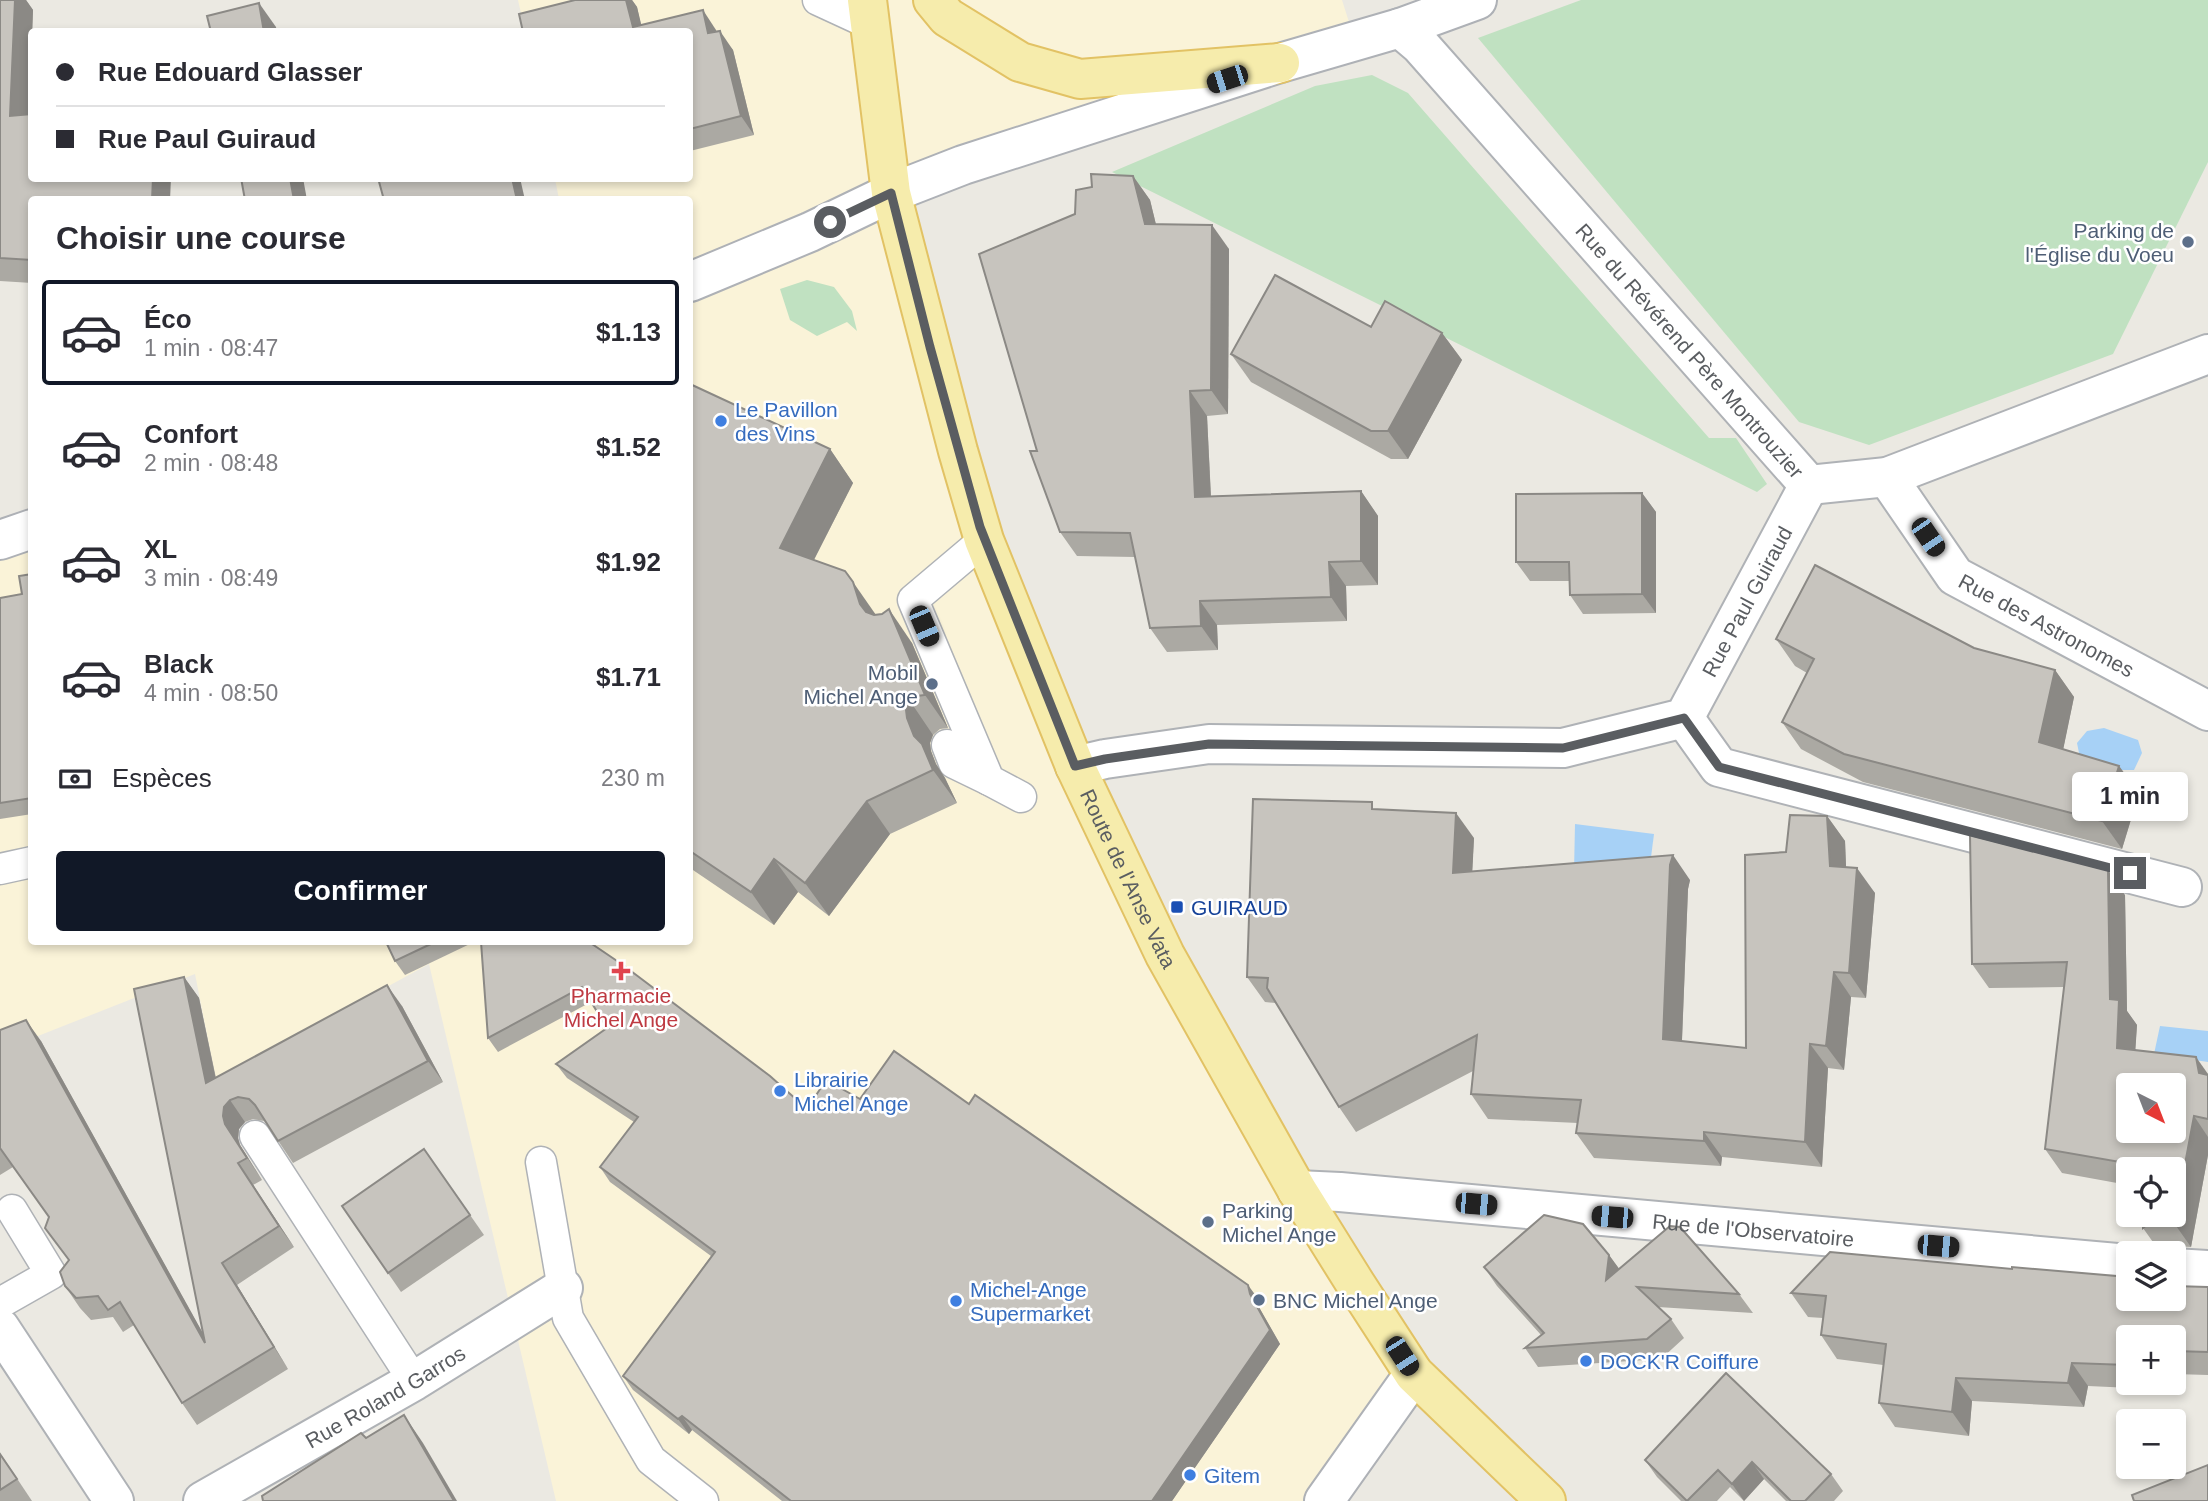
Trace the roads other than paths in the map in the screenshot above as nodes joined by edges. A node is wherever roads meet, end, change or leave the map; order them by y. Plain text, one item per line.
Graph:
1 (818, 0) edge
2 (933, 0) edge
3 (1477, 0) edge
4 (869, 12) edge
5 (1400, 28) junction
6 (1280, 62) junction
7 (891, 193) junction
8 (693, 281) edge
9 (2208, 354) edge
10 (1887, 477) junction
11 (1809, 485) junction
12 (28, 530) edge
13 (0, 540) edge
14 (984, 540) junction
15 (914, 600) junction
16 (899, 631) edge
17 (2208, 711) edge
18 (1684, 718) junction
19 (947, 745) dead end
20 (1075, 766) junction
21 (989, 780) junction
22 (1021, 797) dead end
23 (28, 863) edge
24 (0, 869) edge
25 (2182, 887) dead end
26 (255, 1136) edge
27 (541, 1162) dead end
28 (1297, 1190) junction
29 (12, 1210) dead end
30 (2116, 1263) edge
31 (2186, 1269) edge
32 (2208, 1270) edge
33 (562, 1288) junction
34 (0, 1303) edge
35 (5, 1347) edge
36 (1414, 1374) junction
37 (414, 1381) junction
38 (114, 1501) edge
39 (203, 1501) edge
40 (703, 1501) edge
41 (1324, 1501) edge
42 (1546, 1501) edge

1 - 4 lane
2 - 6 main road
3 - 5 street
4 - 7 main road, Route de l'Anse Vata
5 - 6 street
5 - 11 street, Rue du Révérend Père Montrouzier
6 - 7 street
7 - 8 street
7 - 14 main road, Route de l'Anse Vata
9 - 10 street, Rue du Révérend Père Montrouzier
10 - 11 street, Rue du Révérend Père Montrouzier
10 - 17 street, Rue des Astronomes
11 - 18 street, Rue Paul Guiraud
12 - 13 street
14 - 15 lane
14 - 20 main road, Route de l'Anse Vata
15 - 16 lane
15 - 21 lane
18 - 20 street
18 - 25 street
19 - 21 lane
20 - 28 main road, Route de l'Anse Vata
21 - 22 lane
23 - 24 lane
26 - 37 lane
27 - 33 lane
28 - 30 street, Rue de l'Observatoire
28 - 36 main road, Route de l'Anse Vata
29 - 34 lane
31 - 32 street
33 - 37 street, Rue Roland Garros
33 - 40 lane
35 - 38 street
36 - 41 street
36 - 42 main road, Route de l'Anse Vata
37 - 39 street, Rue Roland Garros

